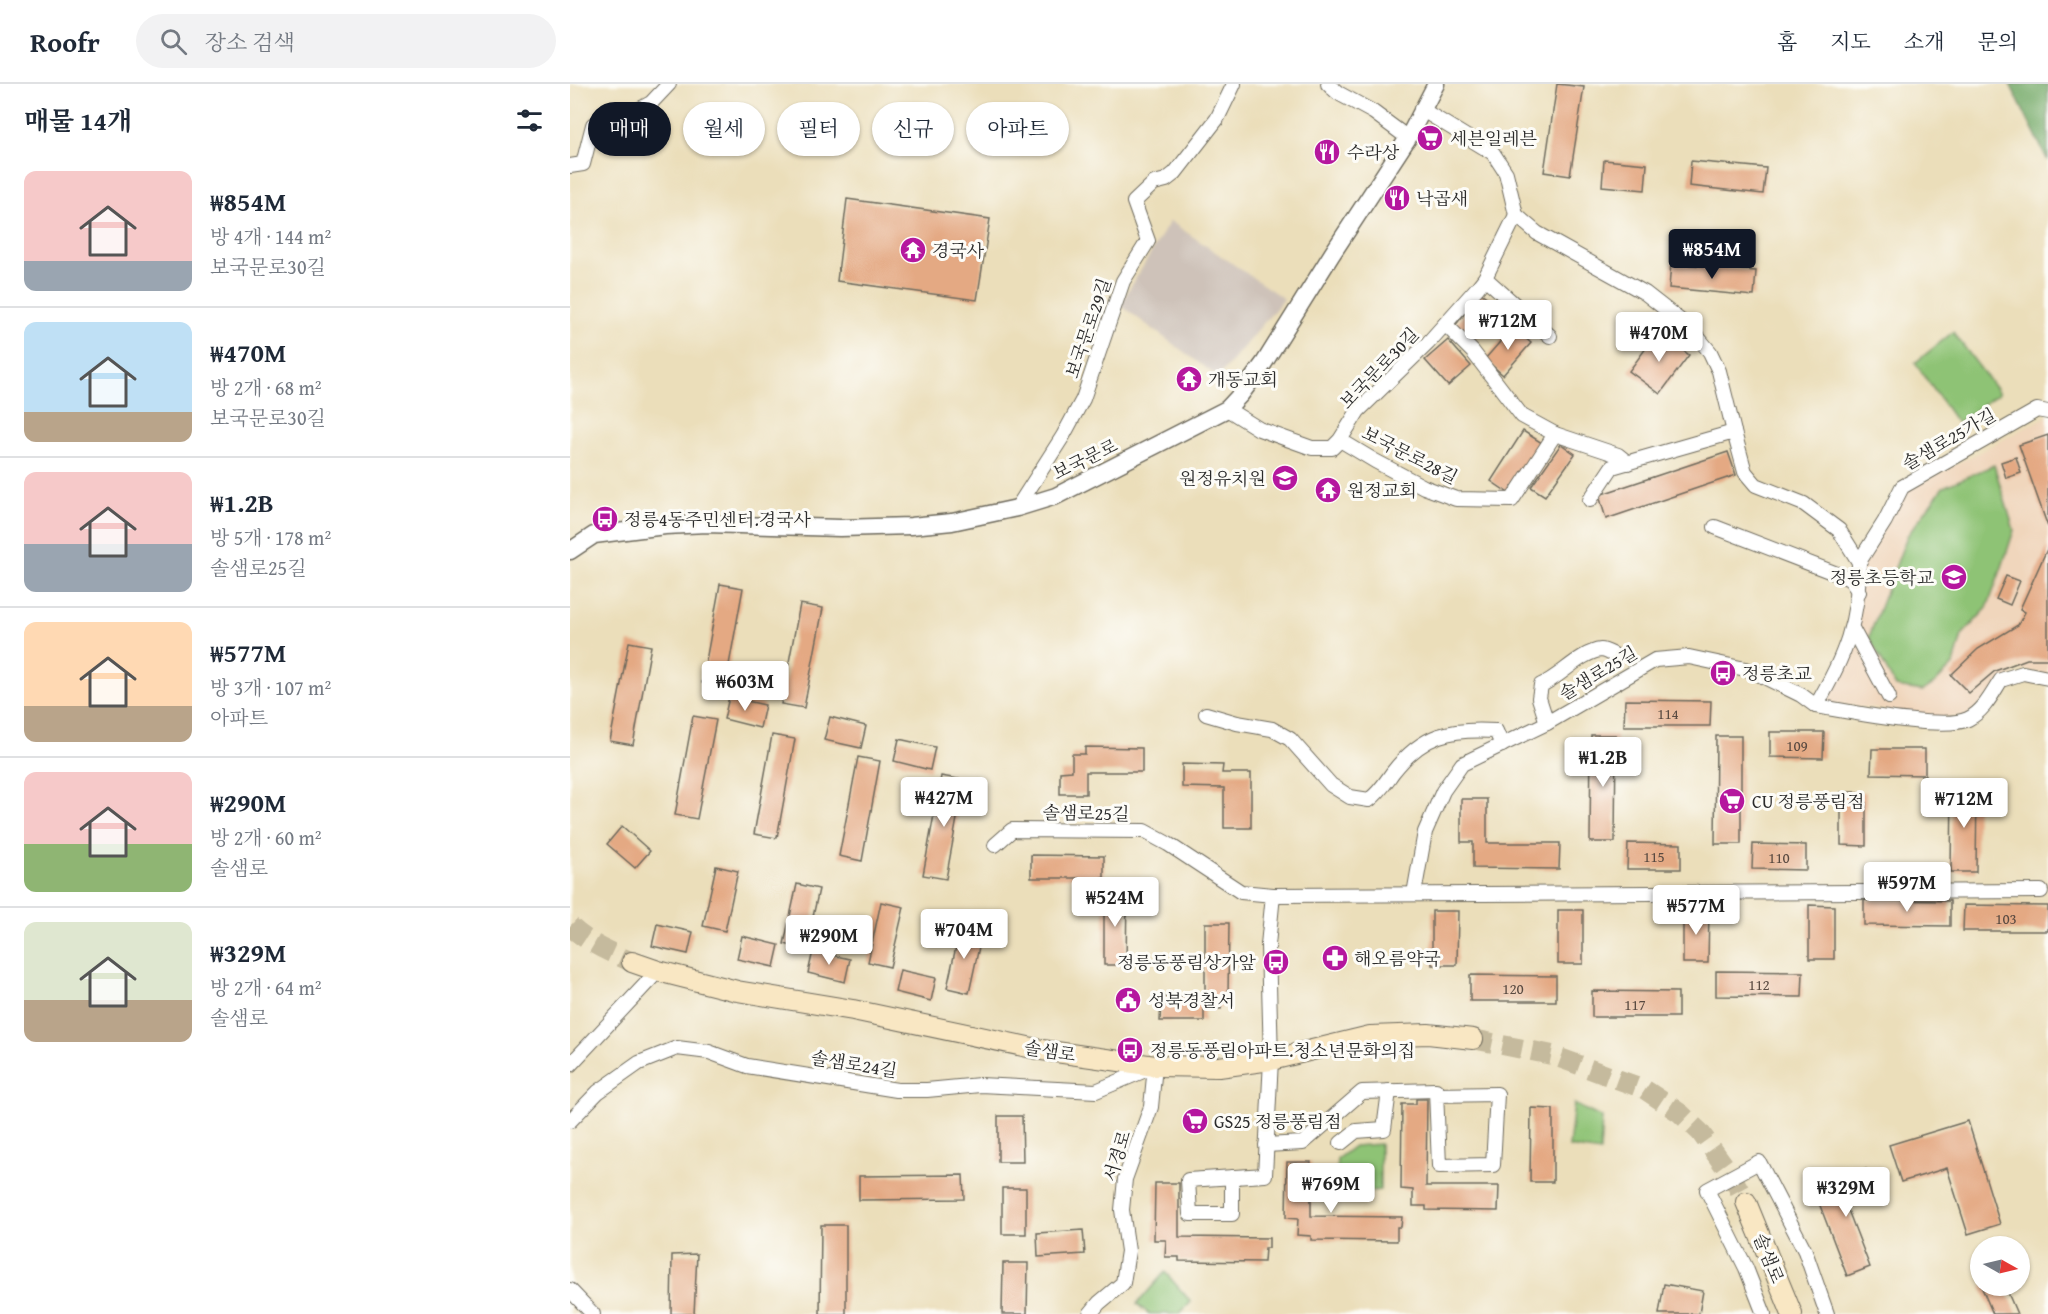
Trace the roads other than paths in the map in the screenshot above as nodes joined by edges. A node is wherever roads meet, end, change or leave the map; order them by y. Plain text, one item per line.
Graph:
1 (669, 84) edge
2 (1234, 84) edge
3 (1328, 84) edge
4 (1436, 84) edge
5 (1421, 109) junction
6 (1408, 138) junction
7 (570, 166) edge
8 (1515, 215) junction
9 (1485, 278) junction
10 (1445, 324) junction
11 (1550, 336) dead end
12 (1227, 409) junction
13 (2048, 412) edge
14 (1734, 432) junction
15 (1555, 435) junction
16 (1340, 440) junction
17 (1628, 463) junction
18 (1590, 500) dead end
19 (1017, 508) junction
20 (1714, 528) dead end
21 (570, 551) edge
22 (1859, 562) junction
23 (1859, 592) junction
24 (1853, 630) junction
25 (1614, 655) dead end
26 (2048, 678) edge
27 (1889, 697) dead end
28 (1816, 706) junction
29 (1206, 714) dead end
30 (1547, 723) junction
31 (1502, 745) junction
32 (995, 845) dead end
33 (2041, 891) dead end
34 (1414, 894) junction
35 (1273, 895) junction
36 (633, 962) tunnel mouth
37 (658, 971) junction
38 (1473, 1039) tunnel mouth
39 (1271, 1060) junction
40 (570, 1065) edge
41 (1155, 1066) junction
42 (1389, 1091) junction
43 (1436, 1095) junction
44 (570, 1121) edge
45 (1341, 1143) dead end
46 (1266, 1144) junction
47 (1232, 1177) dead end
48 (1746, 1202) tunnel mouth
49 (570, 1290) edge
50 (593, 1314) edge
51 (1090, 1314) edge
52 (1764, 1314) edge
53 (1792, 1314) edge
54 (1827, 1314) edge

1 - 7 street
2 - 19 street, 보국문로29길
3 - 6 street
4 - 5 street, 보국문로
5 - 6 street, 보국문로
5 - 8 street
6 - 12 street, 보국문로
8 - 9 street, 보국문로30길
8 - 14 street
9 - 10 street, 보국문로30길
9 - 11 street
10 - 15 street, 보국문로30길
10 - 16 street, 보국문로30길
12 - 16 street, 보국문로28길
12 - 19 street, 보국문로
13 - 22 street, 솔샘로25가길
14 - 17 street
14 - 22 street
15 - 16 street, 보국문로28길
15 - 17 street, 보국문로30길
17 - 18 street
19 - 21 street, 보국문로
20 - 23 street
22 - 23 street
23 - 24 street
24 - 27 street
24 - 28 street
25 - 30 street
26 - 28 street, 솔샘로25길
28 - 30 street, 솔샘로25길
29 - 31 street
30 - 31 street, 솔샘로25길
31 - 34 street, 솔샘로25길
32 - 35 street, 솔샘로25길
33 - 34 street
34 - 35 street, 솔샘로25길
35 - 39 street
36 - 37 main road, 솔샘로
37 - 40 street
37 - 41 main road, 솔샘로
38 - 39 main road, 솔샘로
39 - 41 main road, 솔샘로
39 - 46 street
41 - 44 street, 솔샘로24길
41 - 51 street, 서경로
42 - 43 street
42 - 45 street
42 - 46 street
43 - 43 street
46 - 47 street
48 - 53 main road, 솔샘로
49 - 50 street
52 - 54 street

